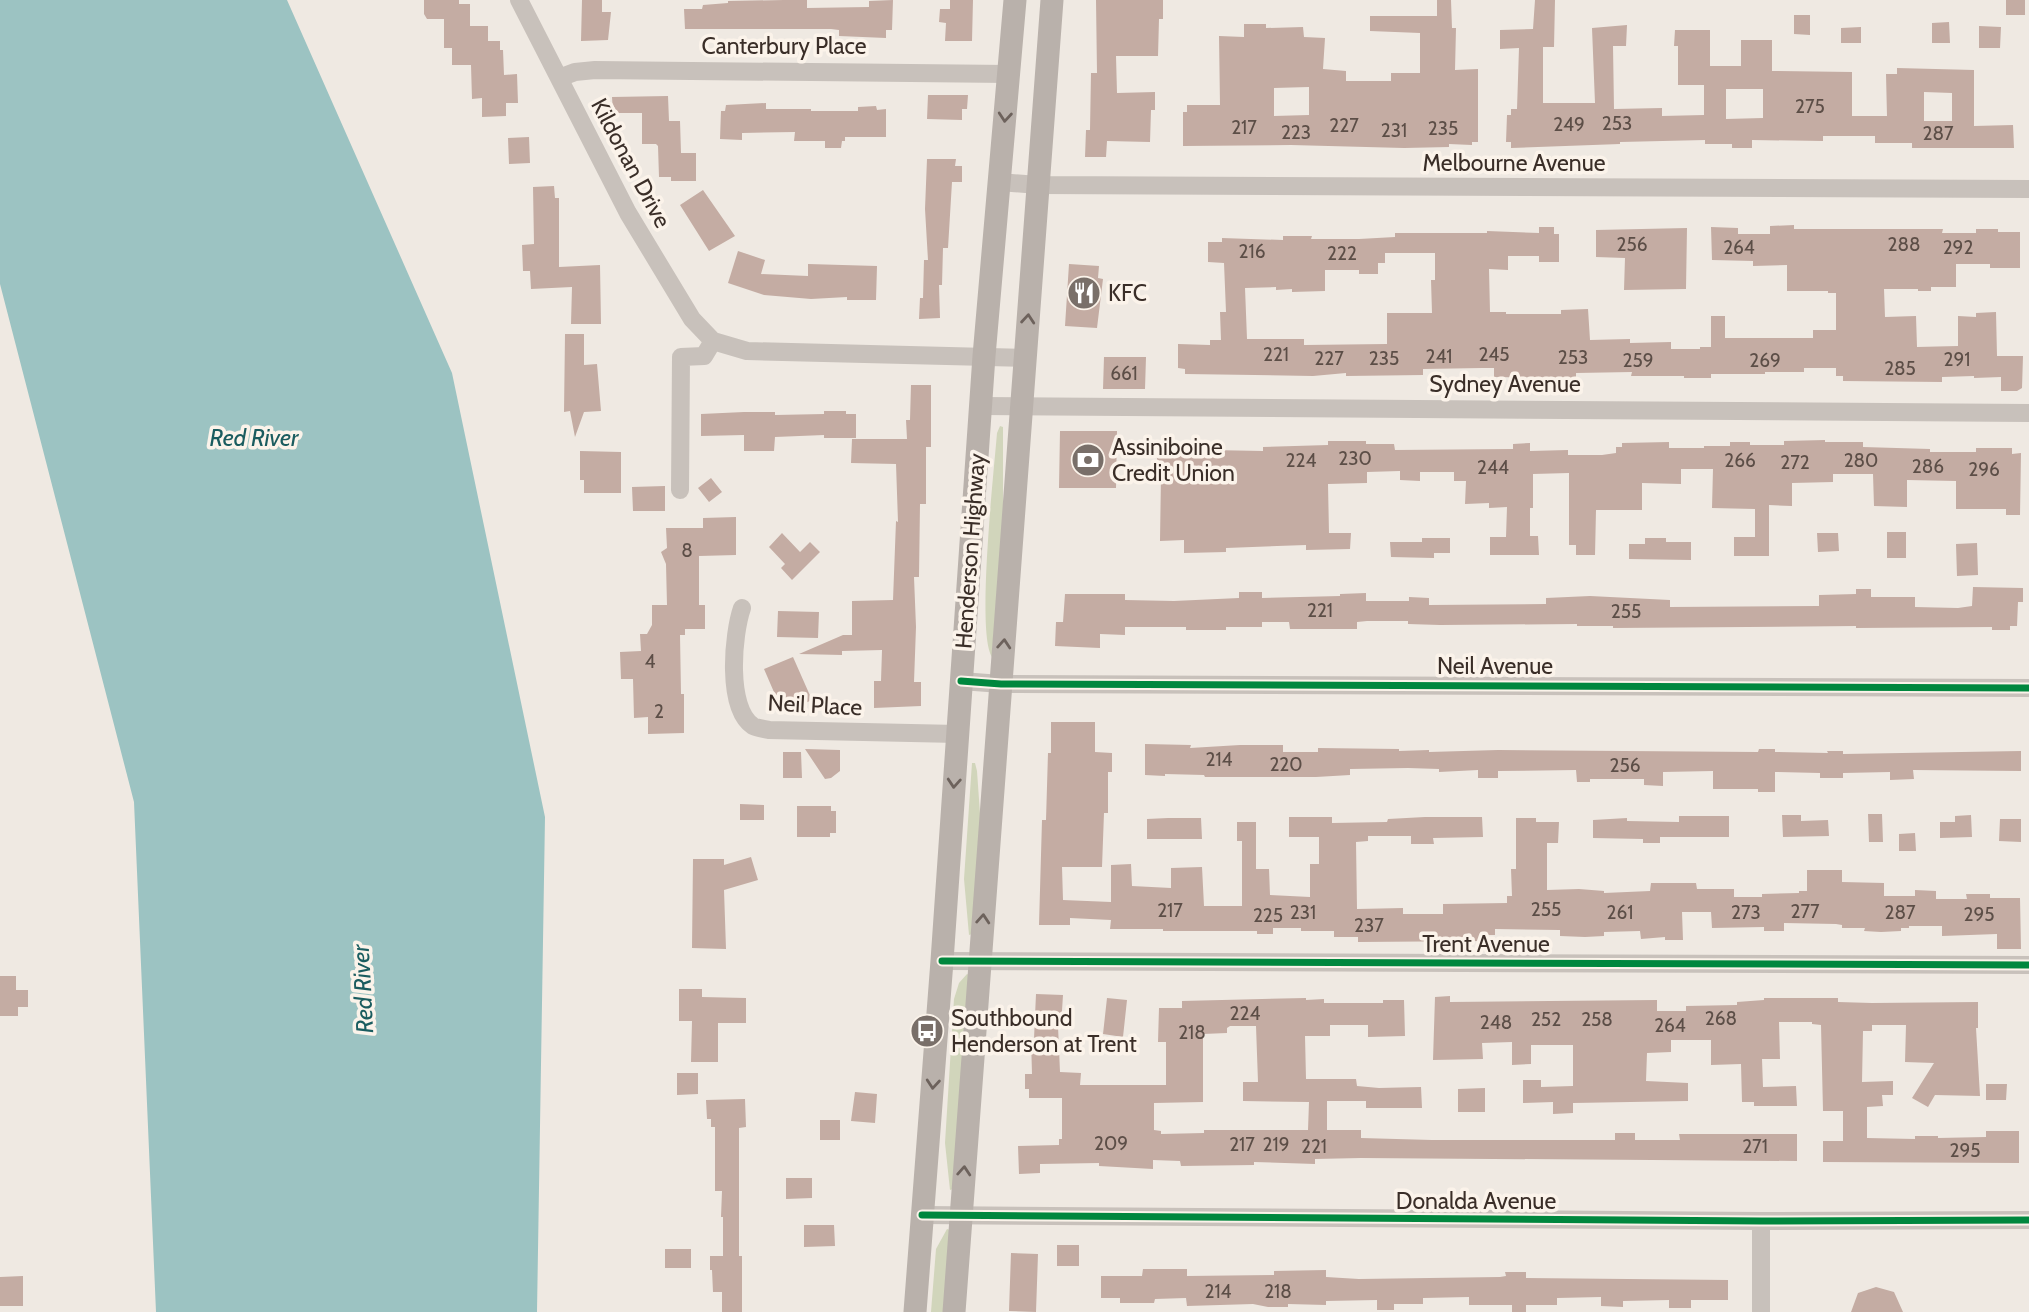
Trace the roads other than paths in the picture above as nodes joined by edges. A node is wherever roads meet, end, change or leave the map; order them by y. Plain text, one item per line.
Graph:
1 (519, 0) edge
2 (1015, 0) edge
3 (1052, 0) edge
4 (1009, 74) junction
5 (559, 78) junction
6 (999, 183) junction
7 (1038, 185) junction
8 (2029, 189) edge
9 (713, 341) junction
10 (984, 356) junction
11 (1024, 358) junction
12 (981, 406) junction
13 (1021, 407) junction
14 (2029, 413) edge
15 (680, 490) dead end
16 (742, 608) dead end
17 (961, 681) junction
18 (1000, 684) junction
19 (2029, 688) edge
20 (958, 734) junction
21 (997, 737) junction
22 (980, 960) junction
23 (942, 961) junction
24 (2029, 965) edge
25 (922, 1215) junction
26 (961, 1217) junction
27 (2029, 1220) edge
28 (1761, 1222) junction
29 (915, 1312) edge
30 (954, 1312) edge
31 (1760, 1312) edge

1 - 5 street, Kildonan Drive
2 - 4 main road, Henderson Highway
3 - 7 main road, Henderson Highway
4 - 5 street, Canterbury Place
4 -> 6 main road, Henderson Highway
5 - 9 street, Kildonan Drive
6 - 7 street, Melbourne Avenue
6 - 10 main road, Henderson Highway
7 - 8 street, Melbourne Avenue
11 -> 7 main road, Henderson Highway
9 - 10 street
9 - 15 street
10 - 11 street
10 - 12 main road, Henderson Highway
11 - 13 main road, Henderson Highway
12 - 13 street, Sydney Avenue
12 - 17 main road, Henderson Highway
13 - 14 street, Sydney Avenue
18 -> 13 main road, Henderson Highway
16 - 20 street, Neil Place
17 - 18 street, Neil Avenue
17 - 20 main road, Henderson Highway
18 - 19 street, Neil Avenue
18 - 21 main road, Henderson Highway
20 - 21 main road
20 -> 23 main road, Henderson Highway
22 -> 21 main road, Henderson Highway
22 - 23 street, Trent Avenue
22 - 24 street, Trent Avenue
26 -> 22 main road, Henderson Highway
23 -> 25 main road, Henderson Highway
25 - 26 street, Donalda Avenue
25 - 29 main road, Henderson Highway
26 - 28 street, Donalda Avenue
26 - 30 main road, Henderson Highway
27 - 28 street, Donalda Avenue
28 - 31 street

